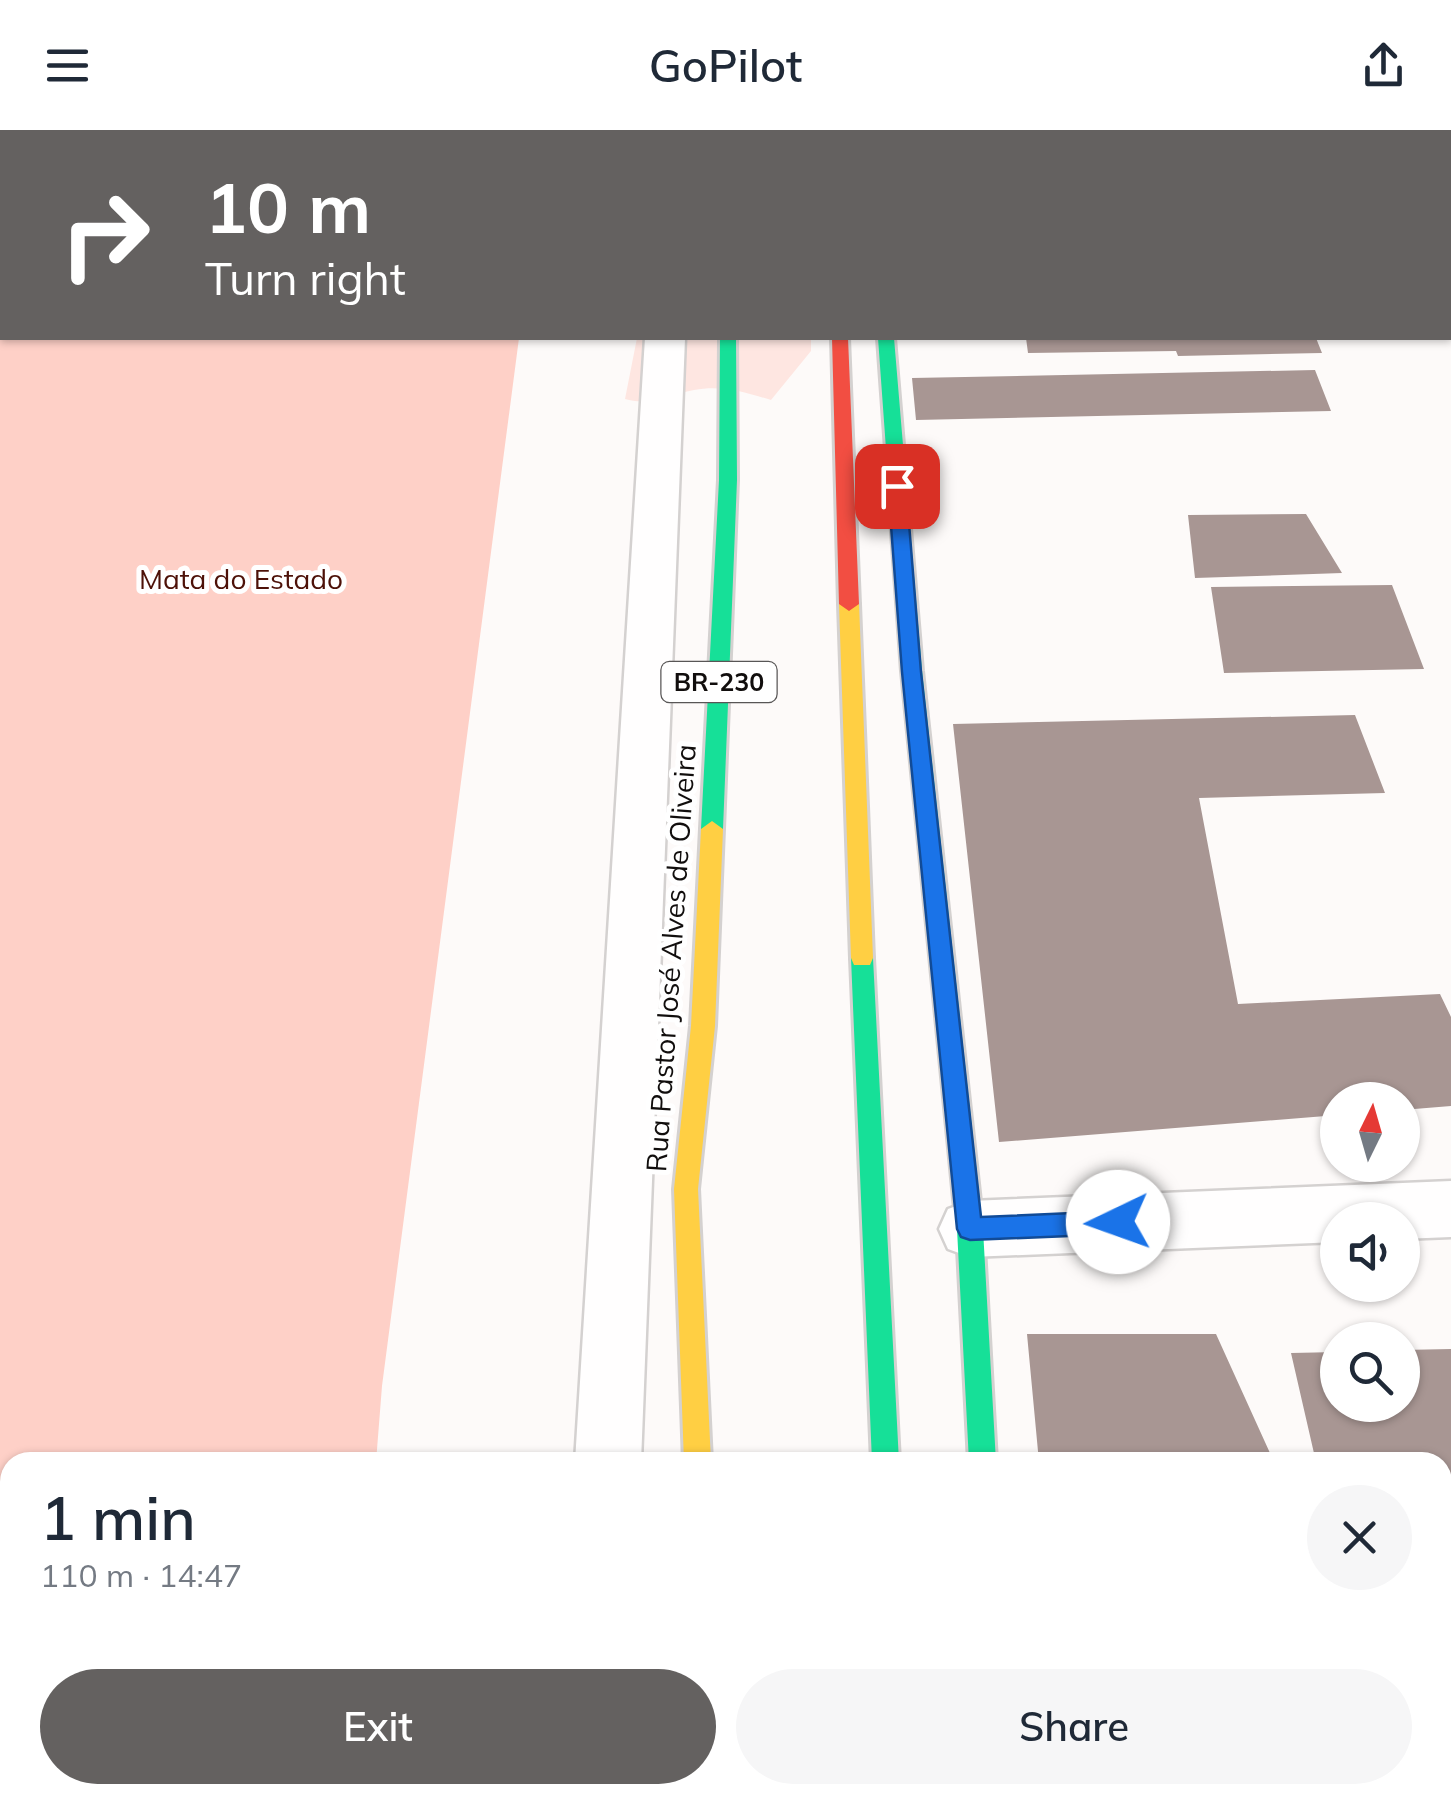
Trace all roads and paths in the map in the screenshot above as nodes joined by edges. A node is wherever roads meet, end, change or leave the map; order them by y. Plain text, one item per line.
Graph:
1 (666, 340) edge
2 (728, 340) edge
3 (840, 340) edge
4 (886, 340) edge
5 (1451, 1208) edge
6 (970, 1229) junction
7 (609, 1452) edge
8 (697, 1452) edge
9 (886, 1452) edge
10 (982, 1452) edge

1 - 7 street
2 - 8 main road, Rua Pastor José Alves de Oliveira / BR-230
3 - 9 main road
4 - 6 main road
5 - 6 street
6 - 10 main road

